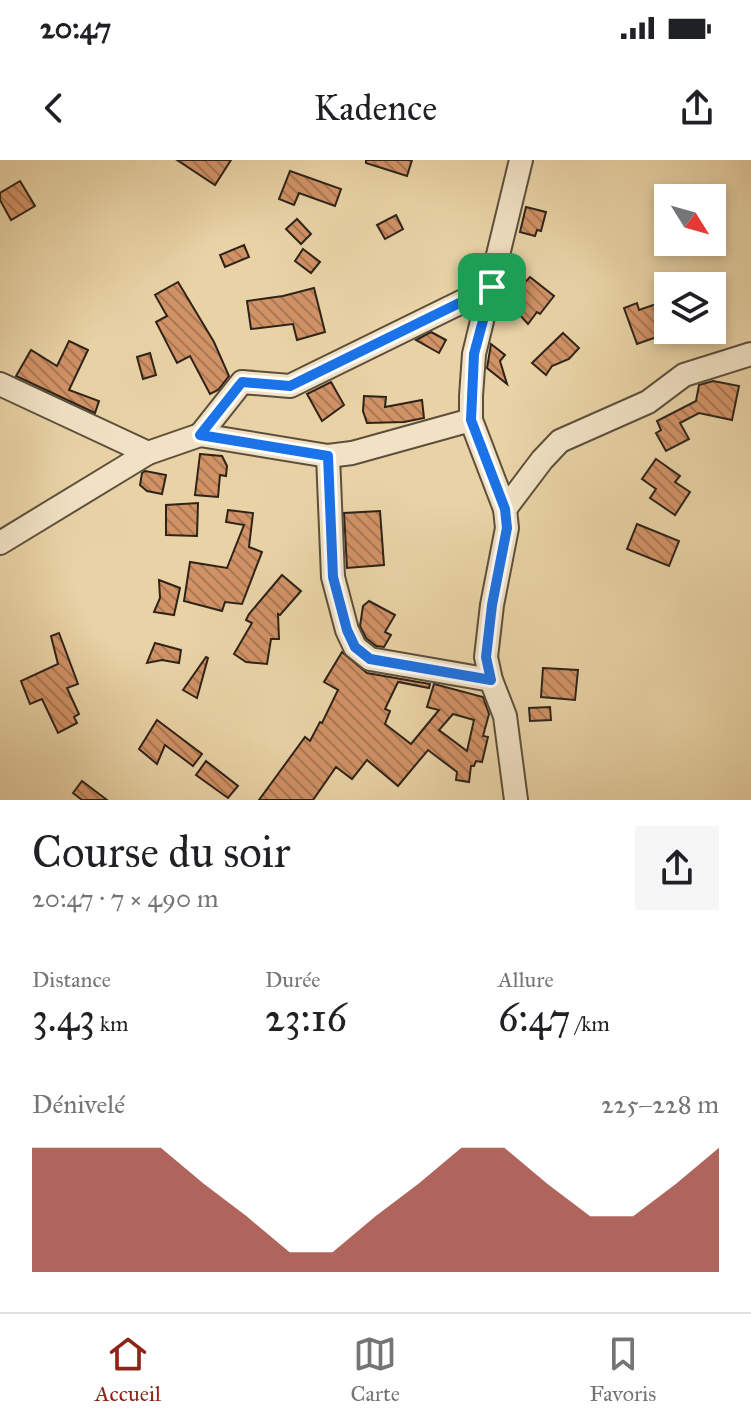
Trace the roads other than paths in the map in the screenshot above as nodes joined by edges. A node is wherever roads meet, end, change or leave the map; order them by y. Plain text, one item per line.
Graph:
1 (521, 160) edge
2 (492, 287) junction
3 (751, 354) edge
4 (0, 384) edge
5 (471, 420) junction
6 (200, 435) junction
7 (148, 453) junction
8 (328, 456) junction
9 (505, 509) junction
10 (0, 543) edge
11 (491, 680) junction
12 (516, 800) edge

1 - 2 street
2 - 5 street
2 - 6 street
3 - 9 street
4 - 7 street
5 - 8 street
5 - 9 street
6 - 7 street
6 - 8 street
7 - 10 street
8 - 11 street
9 - 11 street
11 - 12 street

